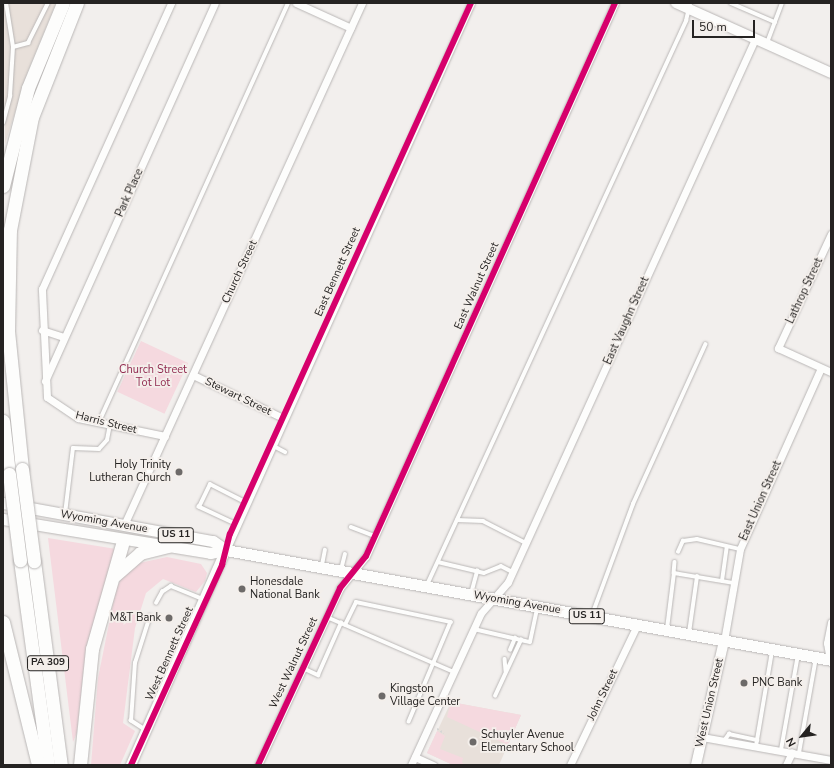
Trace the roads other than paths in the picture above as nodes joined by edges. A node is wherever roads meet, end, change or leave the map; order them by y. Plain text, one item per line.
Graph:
1 (6, 3) edge
2 (48, 3) edge
3 (63, 3) edge
4 (77, 3) edge
5 (171, 3) edge
6 (215, 3) edge
7 (288, 3) edge
8 (296, 3) edge
9 (362, 3) edge
10 (471, 3) edge
11 (615, 3) edge
12 (676, 3) edge
13 (731, 3) edge
14 (782, 3) edge
15 (689, 6) edge
16 (775, 22) junction
17 (351, 28) junction
18 (755, 39) junction
19 (766, 44) junction
20 (13, 47) junction
21 (831, 73) edge
22 (3, 123) edge
23 (3, 186) edge
24 (831, 234) edge
25 (42, 330) junction
26 (64, 337) junction
27 (705, 345) dead end
28 (821, 368) junction
29 (831, 372) edge
30 (193, 375) junction
31 (44, 383) junction
32 (283, 418) junction
33 (3, 421) edge
34 (99, 422) junction
35 (110, 425) junction
36 (165, 436) junction
37 (271, 445) junction
38 (285, 452) dead end
39 (245, 502) junction
40 (3, 503) edge
41 (65, 515) junction
42 (3, 520) edge
43 (458, 520) junction
44 (235, 524) junction
45 (124, 525) junction
46 (351, 527) dead end
47 (375, 536) junction
48 (123, 541) junction
49 (526, 543) junction
50 (168, 546) junction
51 (727, 547) junction
52 (740, 549) junction
53 (226, 550) junction
54 (325, 550) dead end
55 (678, 552) dead end
56 (345, 554) dead end
57 (27, 561) junction
58 (438, 562) junction
59 (676, 562) dead end
60 (321, 567) junction
61 (341, 571) junction
62 (477, 571) junction
63 (513, 572) junction
64 (674, 572) junction
65 (352, 573) junction
66 (697, 577) junction
67 (112, 579) junction
68 (722, 581) junction
69 (734, 583) junction
70 (426, 587) junction
71 (471, 595) junction
72 (494, 599) junction
73 (205, 600) junction
74 (156, 603) dead end
75 (537, 608) junction
76 (150, 616) dead end
77 (326, 617) junction
78 (592, 617) junction
79 (3, 622) edge
80 (831, 622) edge
81 (343, 624) junction
82 (637, 625) junction
83 (474, 628) junction
84 (666, 630) junction
85 (689, 634) junction
86 (515, 638) junction
87 (521, 640) junction
88 (724, 640) junction
89 (772, 649) junction
90 (510, 650) dead end
91 (798, 654) junction
92 (817, 657) junction
93 (505, 659) dead end
94 (831, 659) edge
95 (433, 663) junction
96 (303, 668) junction
97 (506, 671) junction
98 (454, 672) junction
99 (495, 696) dead end
100 (409, 722) dead end
101 (146, 730) junction
102 (702, 737) junction
103 (756, 743) junction
104 (781, 750) junction
105 (795, 753) junction
106 (415, 757) junction
107 (831, 760) edge
108 (45, 764) edge
109 (61, 765) edge
110 (80, 765) edge
111 (131, 765) edge
112 (258, 765) edge
113 (411, 765) edge
114 (433, 765) edge
115 (570, 765) edge
116 (696, 765) edge
117 (786, 765) edge

1 - 20 lane
2 - 20 lane
3 - 23 highway
4 - 57 highway, PA 309, bridge
5 - 25 street, Harris Street
6 - 26 street, Park Place
7 - 34 lane
8 - 17 street
9 - 17 street, Church Street
10 - 32 street, East Bennett Street
11 - 47 street, East Walnut Street
12 - 15 main road
13 - 16 lane
14 - 16 lane
15 - 18 main road
15 - 43 lane
16 - 19 lane
17 - 30 street, Church Street
18 - 19 main road
18 - 49 street, East Vaughn Street
19 - 21 main road
20 - 22 lane
24 - 28 street, Lathrop Street
25 - 26 street
25 - 31 street, Harris Street
26 - 31 street, Park Place
27 - 78 lane
28 - 29 street
28 - 52 street, East Union Street
30 - 32 street, Stewart Street
30 - 36 street, Church Street
31 - 34 street, Harris Street
32 - 37 street, East Bennett Street
33 - 57 highway, PA 309, bridge
34 - 35 street, Harris Street
35 - 36 street, Harris Street
35 - 41 lane
36 - 45 street, Church Street
37 - 38 lane
37 - 39 street, East Bennett Street
39 - 44 street, East Bennett Street
39 - 44 lane
40 - 41 main road, Wyoming Avenue / US 11
41 - 45 main road, Wyoming Avenue / US 11
42 - 48 main road, Wyoming Avenue / US 11
43 - 49 lane
43 - 58 lane
44 - 53 street, East Bennett Street
45 - 48 main road, Church Street
45 - 53 main road, Wyoming Avenue / US 11
46 - 47 lane
47 - 65 street, East Walnut Street
48 - 50 main road, Wyoming Avenue / US 11
48 - 67 highway
49 - 63 street, East Vaughn Street
50 - 53 main road, Wyoming Avenue / US 11
50 - 67 highway
51 - 52 lane
51 - 55 lane
51 - 68 lane
52 - 69 street, East Union Street
53 - 60 main road, Wyoming Avenue / US 11
53 - 73 main road, West Bennett Street
54 - 60 lane
56 - 61 lane
57 - 108 highway, PA 309
57 - 109 highway, PA 309
58 - 62 lane
58 - 70 lane
59 - 64 lane
60 - 61 main road, Wyoming Avenue / US 11
61 - 65 main road, Wyoming Avenue / US 11
62 - 63 lane
62 - 71 lane
63 - 72 street, East Vaughn Street
64 - 66 lane
64 - 84 lane
65 - 70 main road, Wyoming Avenue / US 11
65 - 77 street, West Walnut Street
66 - 68 lane
66 - 85 lane
67 - 110 highway
68 - 69 lane
69 - 88 street, East Union Street
70 - 71 main road, Wyoming Avenue / US 11
71 - 72 main road, Wyoming Avenue / US 11
72 - 75 main road, Wyoming Avenue / US 11
72 - 83 street, East Vaughn Street
73 - 74 lane
73 - 101 main road, West Bennett Street
75 - 78 main road, Wyoming Avenue / US 11
75 - 87 lane
76 - 101 lane
77 - 81 lane
77 - 96 street, West Walnut Street
78 - 82 main road, Wyoming Avenue / US 11
79 - 108 highway
80 - 94 street
81 - 95 lane
81 - 95 lane
81 - 96 lane
82 - 84 main road, Wyoming Avenue / US 11
82 - 115 street, John Street
83 - 86 lane
83 - 98 street, East Vaughn Street
84 - 85 main road, Wyoming Avenue / US 11
85 - 88 main road, Wyoming Avenue / US 11
86 - 87 lane
86 - 90 lane
87 - 97 lane
88 - 89 main road, Wyoming Avenue / US 11
88 - 102 main road, West Union Street
89 - 91 main road, Wyoming Avenue / US 11
89 - 103 lane
91 - 92 main road, Wyoming Avenue / US 11
91 - 104 lane
92 - 94 main road, Wyoming Avenue / US 11
92 - 105 lane
93 - 97 lane
95 - 98 lane
95 - 100 lane
96 - 112 street, West Walnut Street
97 - 99 lane
98 - 106 street, East Vaughn Street
101 - 111 main road, West Bennett Street
102 - 103 street
102 - 116 main road, West Union Street
103 - 104 street
104 - 105 street
105 - 107 street
105 - 117 street
106 - 113 street, East Vaughn Street
106 - 114 street

